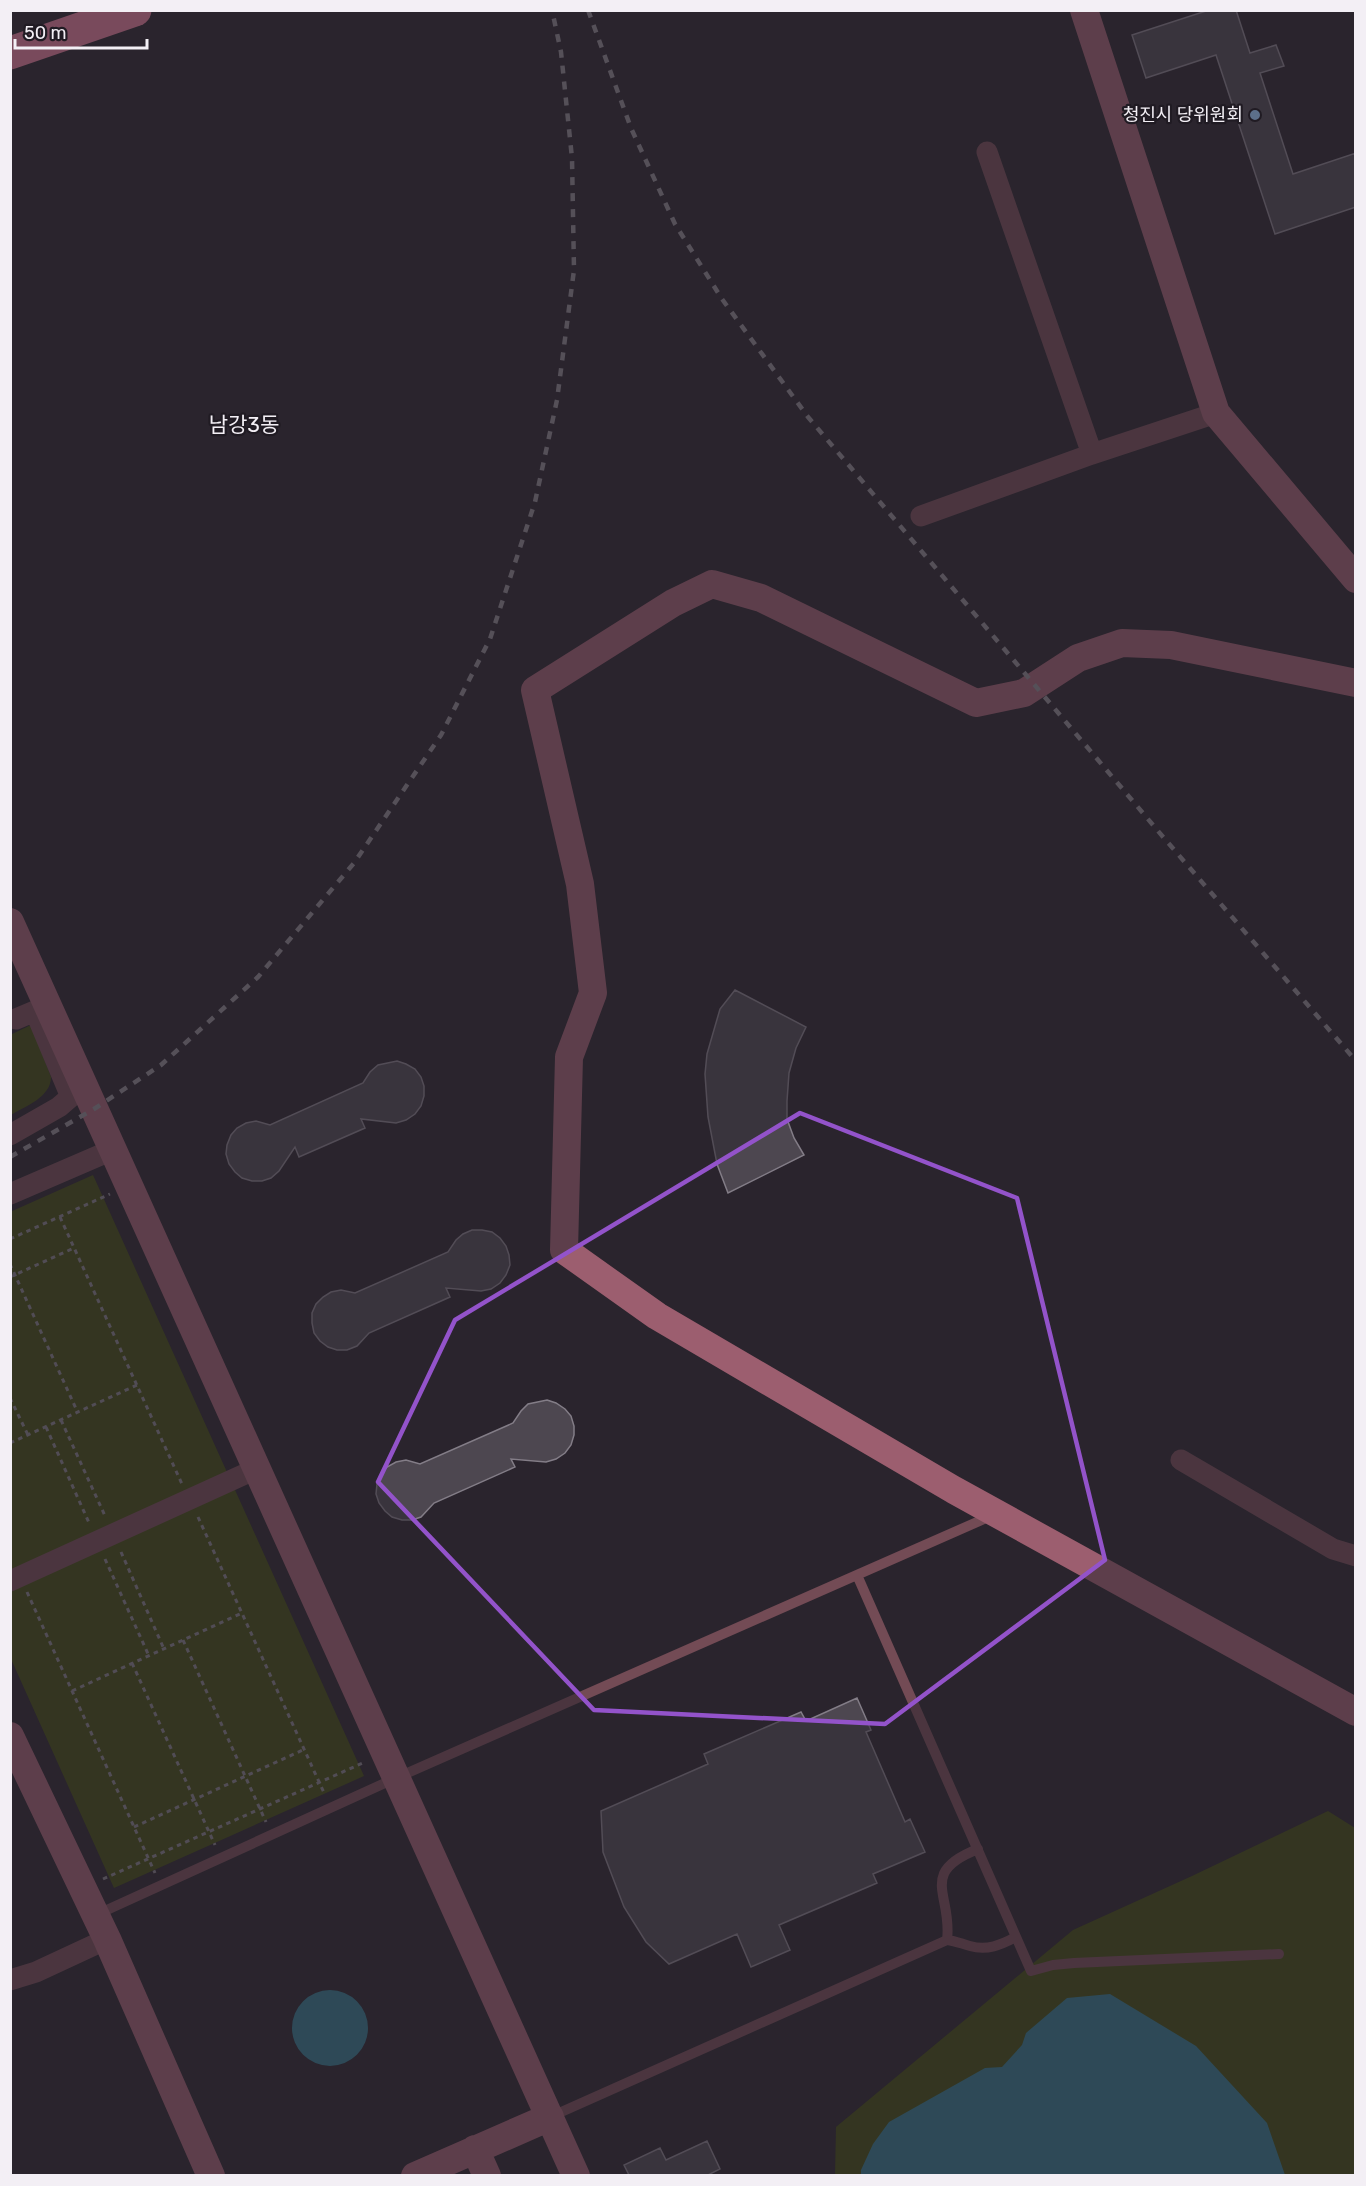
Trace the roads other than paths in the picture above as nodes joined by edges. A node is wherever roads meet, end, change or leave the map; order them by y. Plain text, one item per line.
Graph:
1 (135, 10) edge
2 (1084, 10) edge
3 (10, 52) edge
4 (987, 152) dead end
5 (1216, 413) junction
6 (1092, 454) junction
7 (921, 516) dead end
8 (1356, 579) edge
9 (1356, 683) edge
10 (10, 922) edge
11 (12, 1016) edge
12 (77, 1091) junction
13 (10, 1135) edge
14 (112, 1149) junction
15 (10, 1194) edge
16 (1181, 1460) dead end
17 (256, 1469) junction
18 (997, 1514) junction
19 (1356, 1557) edge
20 (857, 1575) junction
21 (15, 1579) edge
22 (1356, 1712) edge
23 (10, 1736) edge
24 (390, 1765) junction
25 (978, 1849) junction
26 (101, 1928) junction
27 (1016, 1937) junction
28 (947, 1940) junction
29 (1279, 1954) dead end
30 (10, 1980) edge
31 (550, 2117) junction
32 (475, 2149) junction
33 (211, 2175) edge
34 (414, 2175) edge
35 (487, 2175) edge
36 (576, 2175) edge

1 - 3 highway
2 - 5 street
4 - 6 street
5 - 6 street
5 - 8 street
6 - 7 street
9 - 18 street
10 - 12 street
11 - 12 street
12 - 13 street
12 - 14 street
14 - 15 street
14 - 17 street
16 - 19 street
17 - 21 street
17 - 24 street
18 - 20 lane
18 - 22 street
20 - 24 lane
20 - 25 lane
23 - 26 street
24 - 26 lane
24 - 31 street
25 - 27 lane
25 - 28 lane
26 - 30 street
26 - 33 street
27 - 28 lane
27 - 29 lane
28 - 31 lane
31 - 32 street
31 - 36 street
32 - 34 street
32 - 35 street

